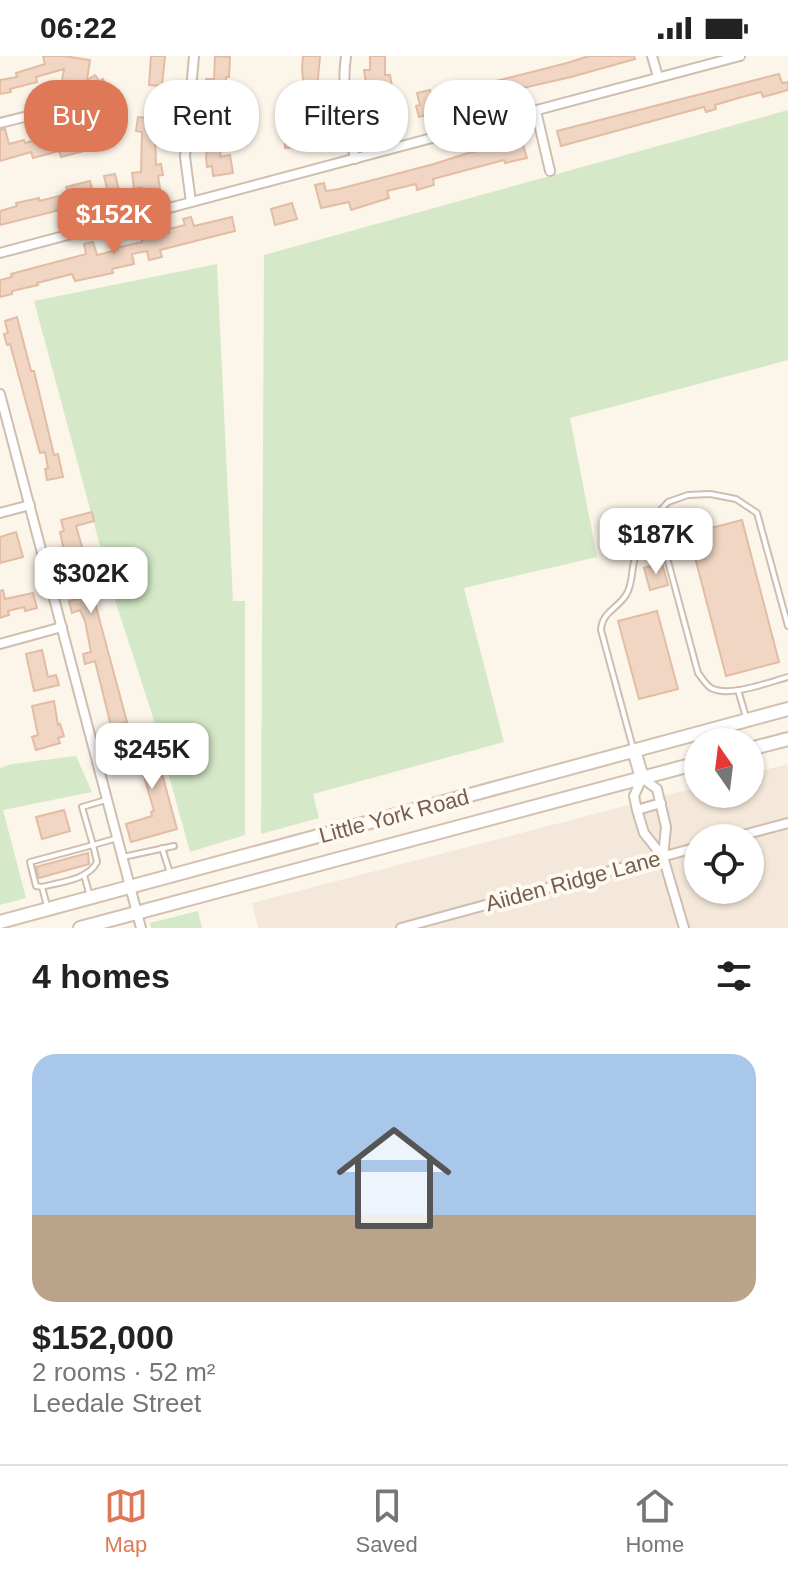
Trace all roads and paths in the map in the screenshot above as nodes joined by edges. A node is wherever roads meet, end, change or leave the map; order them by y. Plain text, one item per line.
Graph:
1 (194, 56) edge
2 (346, 56) edge
3 (652, 56) edge
4 (740, 56) edge
5 (658, 77) junction
6 (536, 111) joint
7 (24, 117) edge
8 (0, 123) edge
9 (424, 141) edge
10 (355, 159) junction
11 (550, 171) dead end
12 (191, 202) junction
13 (0, 253) edge
14 (0, 394) edge
15 (30, 505) junction
16 (0, 513) edge
17 (657, 527) junction
18 (788, 626) edge
19 (62, 627) junction
20 (0, 644) edge
21 (788, 677) edge
22 (738, 690) junction
23 (788, 709) edge
24 (746, 720) junction
25 (788, 739) edge
26 (764, 745) edge
27 (634, 750) junction
28 (684, 767) edge
29 (642, 778) junction
30 (108, 799) junction
31 (661, 803) junction
32 (637, 810) junction
33 (788, 823) edge
34 (764, 829) edge
35 (118, 838) junction
36 (93, 845) junction
37 (174, 846) dead end
38 (162, 848) junction
39 (684, 851) edge
40 (123, 857) junction
41 (663, 857) junction
42 (84, 875) junction
43 (170, 875) junction
44 (131, 885) junction
45 (42, 887) junction
46 (90, 897) junction
47 (48, 909) junction
48 (137, 912) junction
49 (0, 922) edge
50 (433, 924) edge
51 (80, 928) edge
52 (141, 928) edge
53 (401, 928) edge
54 (684, 928) edge

1 - 12 street
2 - 10 street
3 - 5 street
4 - 5 street
5 - 6 street
6 - 11 street
7 - 8 street
9 - 10 street
10 - 12 street
12 - 13 street
14 - 15 street
15 - 16 street
15 - 19 street
17 - 18 lane
17 - 22 lane
17 - 27 lane
19 - 20 street
19 - 30 street
21 - 22 lane
22 - 24 lane
23 - 24 main road, Little York Road
24 - 27 main road, Little York Road
25 - 26 main road
27 - 29 main road
27 - 43 main road, Little York Road
28 - 29 main road, Little York Road
29 - 31 street
29 - 32 street
29 - 48 main road, Little York Road
30 - 35 street
30 - 36 lane
31 - 32 street
31 - 41 street
32 - 41 street
33 - 34 street
35 - 36 lane
35 - 40 street
36 - 42 lane
36 - 45 lane
37 - 38 lane
38 - 40 lane
38 - 43 lane
39 - 41 street, Aiiden Ridge Lane
40 - 44 street
41 - 50 street, Aiiden Ridge Lane
41 - 54 street
42 - 45 lane
42 - 46 lane
43 - 44 main road, Little York Road
44 - 46 main road, Little York Road
44 - 48 street
45 - 47 lane
46 - 47 main road, Little York Road
47 - 49 main road, Little York Road
48 - 51 main road, Little York Road
48 - 52 street
50 - 53 street, Aiiden Ridge Lane

